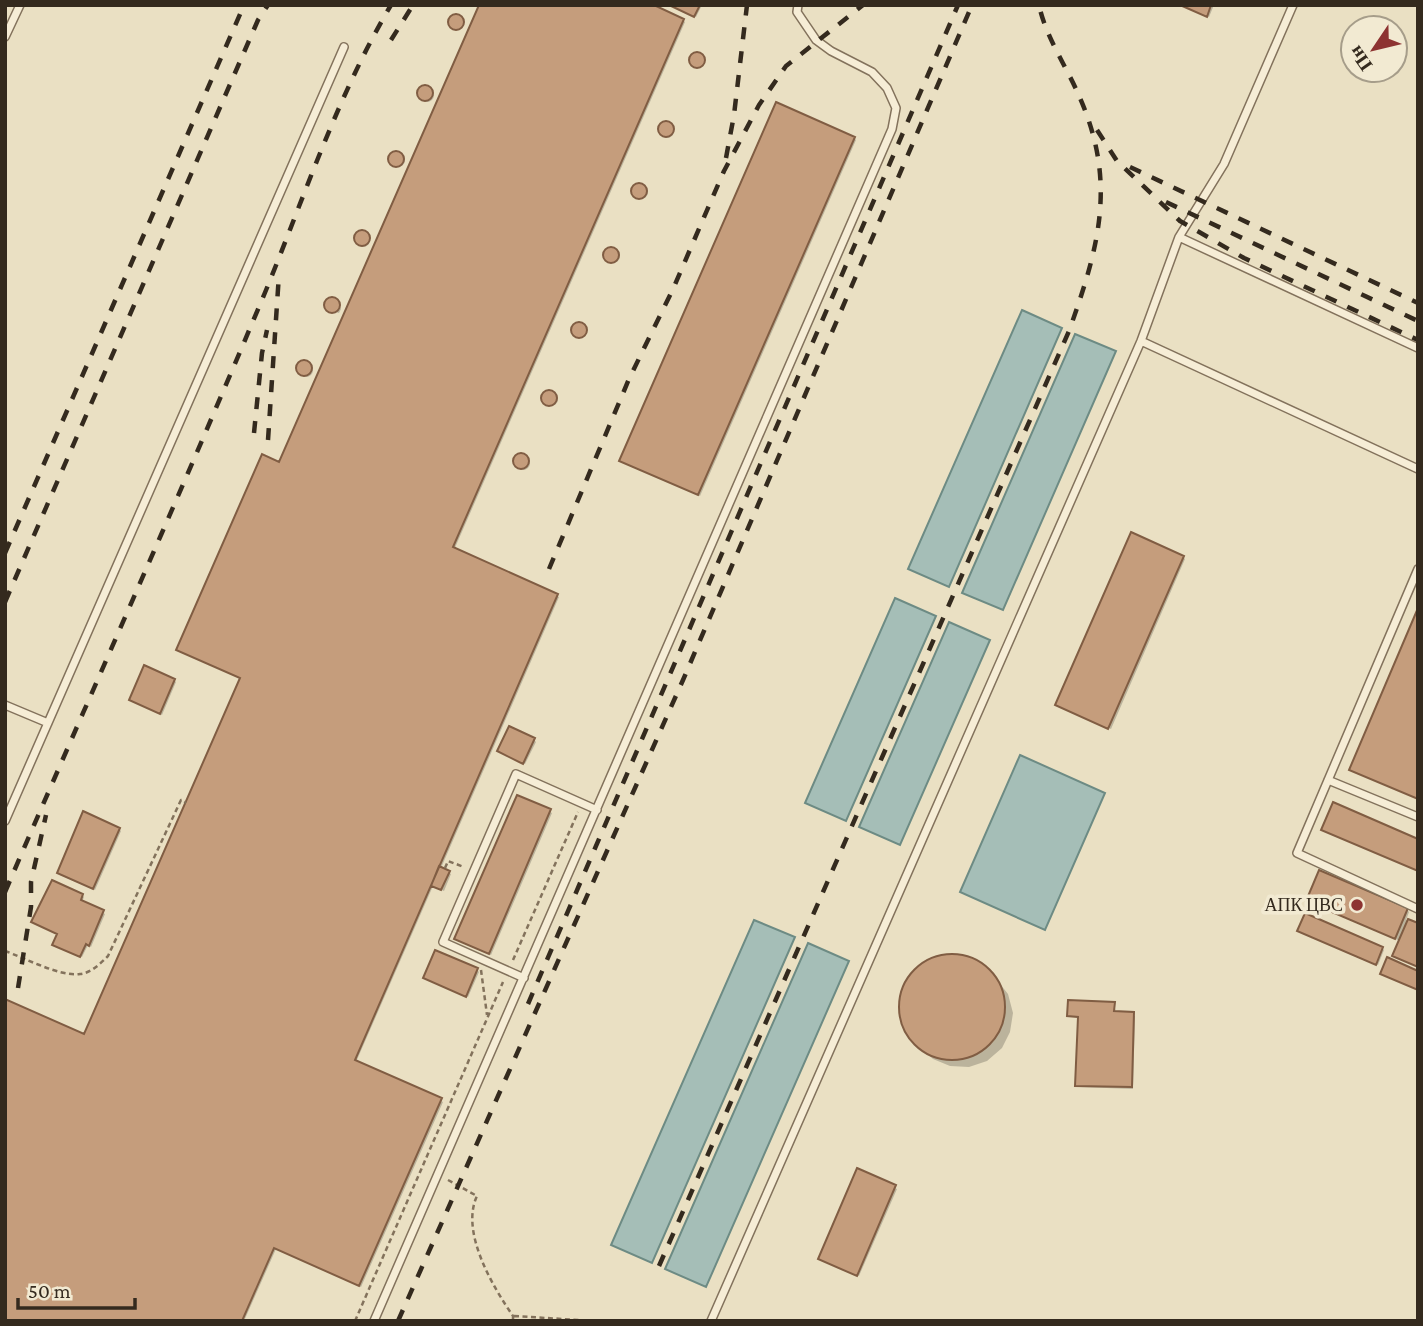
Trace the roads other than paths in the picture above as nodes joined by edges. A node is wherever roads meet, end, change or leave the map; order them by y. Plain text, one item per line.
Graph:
1 (20, 5) edge
2 (798, 5) edge
3 (1293, 5) edge
4 (5, 37) edge
5 (344, 47) dead end
6 (1179, 237) junction
7 (1140, 341) junction
8 (1418, 348) edge
9 (1418, 469) edge
10 (1418, 569) edge
11 (5, 705) edge
12 (48, 723) junction
13 (1328, 780) junction
14 (597, 810) junction
15 (1418, 817) edge
16 (5, 821) edge
17 (1418, 909) edge
18 (524, 978) junction
19 (374, 1321) edge
20 (711, 1321) edge

1 - 4 lane
2 - 14 lane
3 - 6 lane
5 - 12 lane
6 - 7 lane
6 - 8 lane
7 - 9 lane
7 - 20 lane
10 - 13 lane
11 - 12 lane
12 - 16 lane
13 - 15 lane
13 - 17 lane
14 - 18 lane
14 - 18 lane
18 - 19 lane

